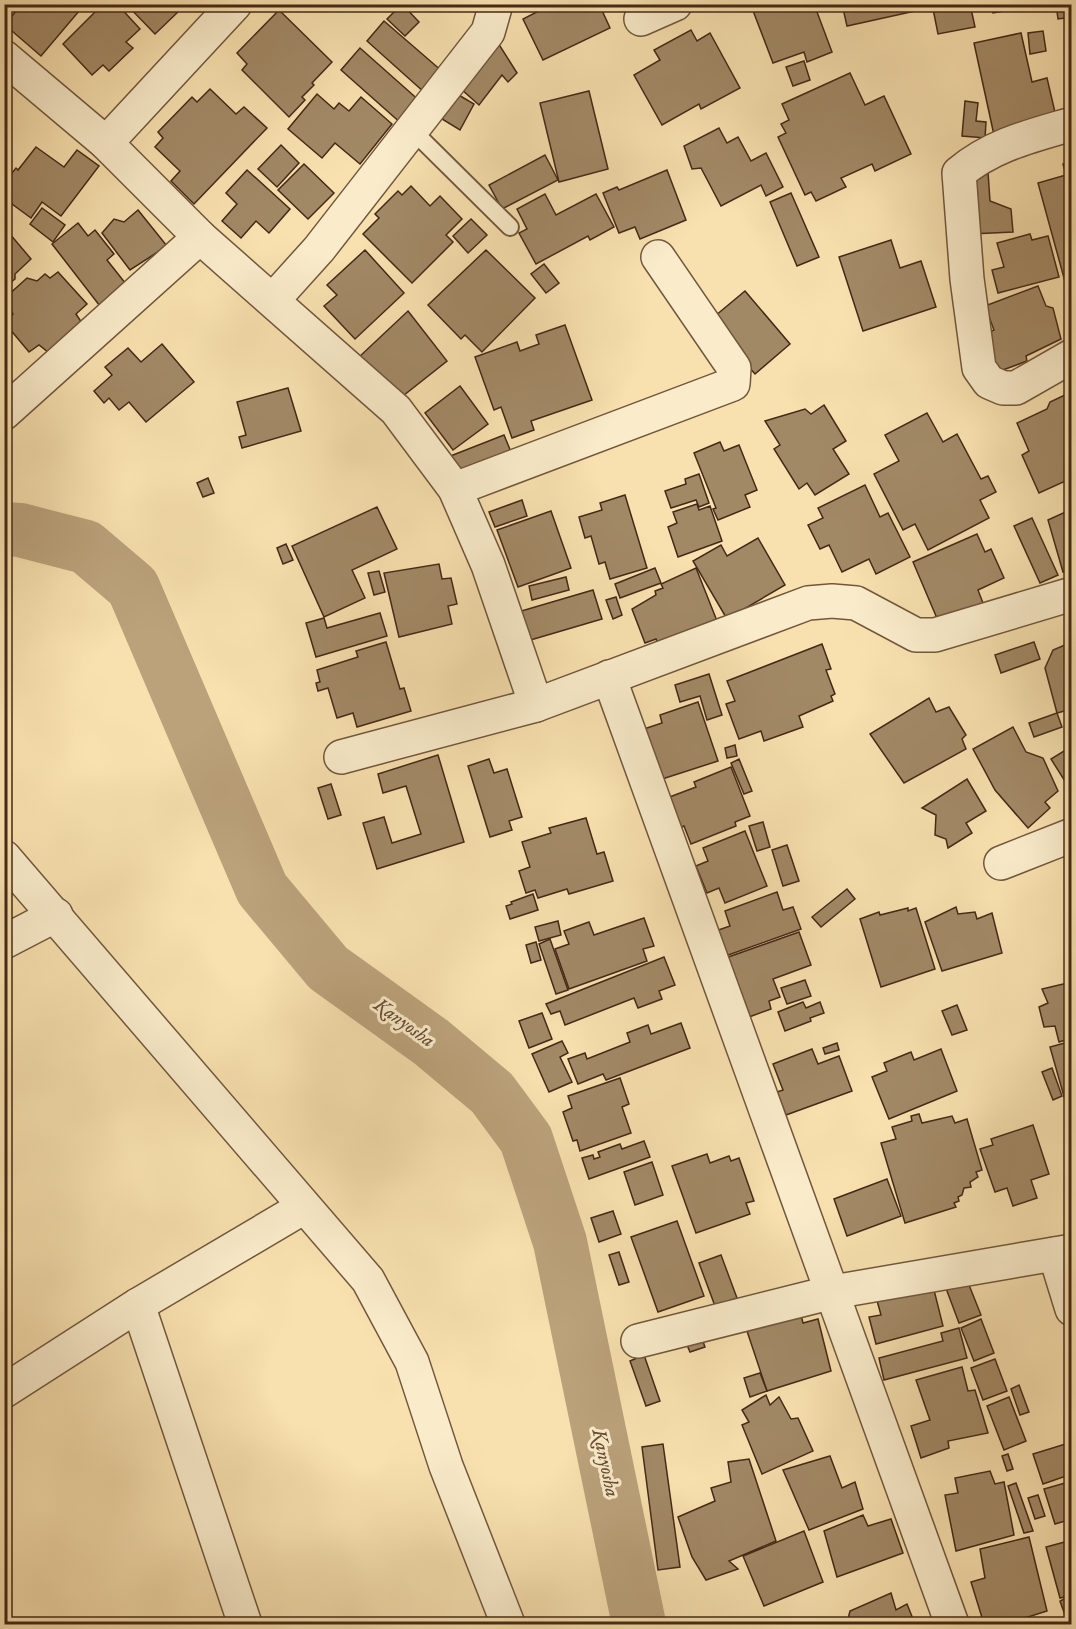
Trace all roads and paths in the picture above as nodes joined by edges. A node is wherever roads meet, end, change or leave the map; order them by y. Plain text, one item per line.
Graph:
1 (235, 4) edge
2 (496, 4) edge
3 (675, 4) edge
4 (641, 19) dead end
5 (4, 57) edge
6 (1071, 124) edge
7 (411, 129) junction
8 (106, 143) junction
9 (510, 227) dead end
10 (201, 237) junction
11 (658, 256) dead end
12 (273, 300) junction
13 (1071, 356) edge
14 (4, 413) edge
15 (455, 489) junction
16 (1071, 594) edge
17 (609, 678) junction
18 (536, 705) junction
19 (341, 756) dead end
20 (1071, 835) edge
21 (4, 857) edge
22 (1001, 863) dead end
23 (56, 915) junction
24 (4, 942) edge
25 (304, 1207) junction
26 (1063, 1252) edge
27 (833, 1293) junction
28 (138, 1305) junction
29 (1071, 1309) edge
30 (638, 1341) dead end
31 (4, 1391) edge
32 (245, 1624) edge
33 (508, 1624) edge
34 (952, 1624) edge

1 - 8 street
2 - 7 street
3 - 4 street
5 - 8 street
6 - 13 street
7 - 9 lane
7 - 12 street
8 - 10 street
10 - 12 street
10 - 14 street
11 - 15 street
12 - 15 street
15 - 18 street
16 - 17 street
17 - 18 street
17 - 27 street
18 - 19 street
20 - 22 street
21 - 23 street
23 - 24 street
23 - 25 street
25 - 28 street
25 - 33 street
26 - 27 street
26 - 29 street
27 - 30 street
27 - 34 street
28 - 31 street
28 - 32 street

